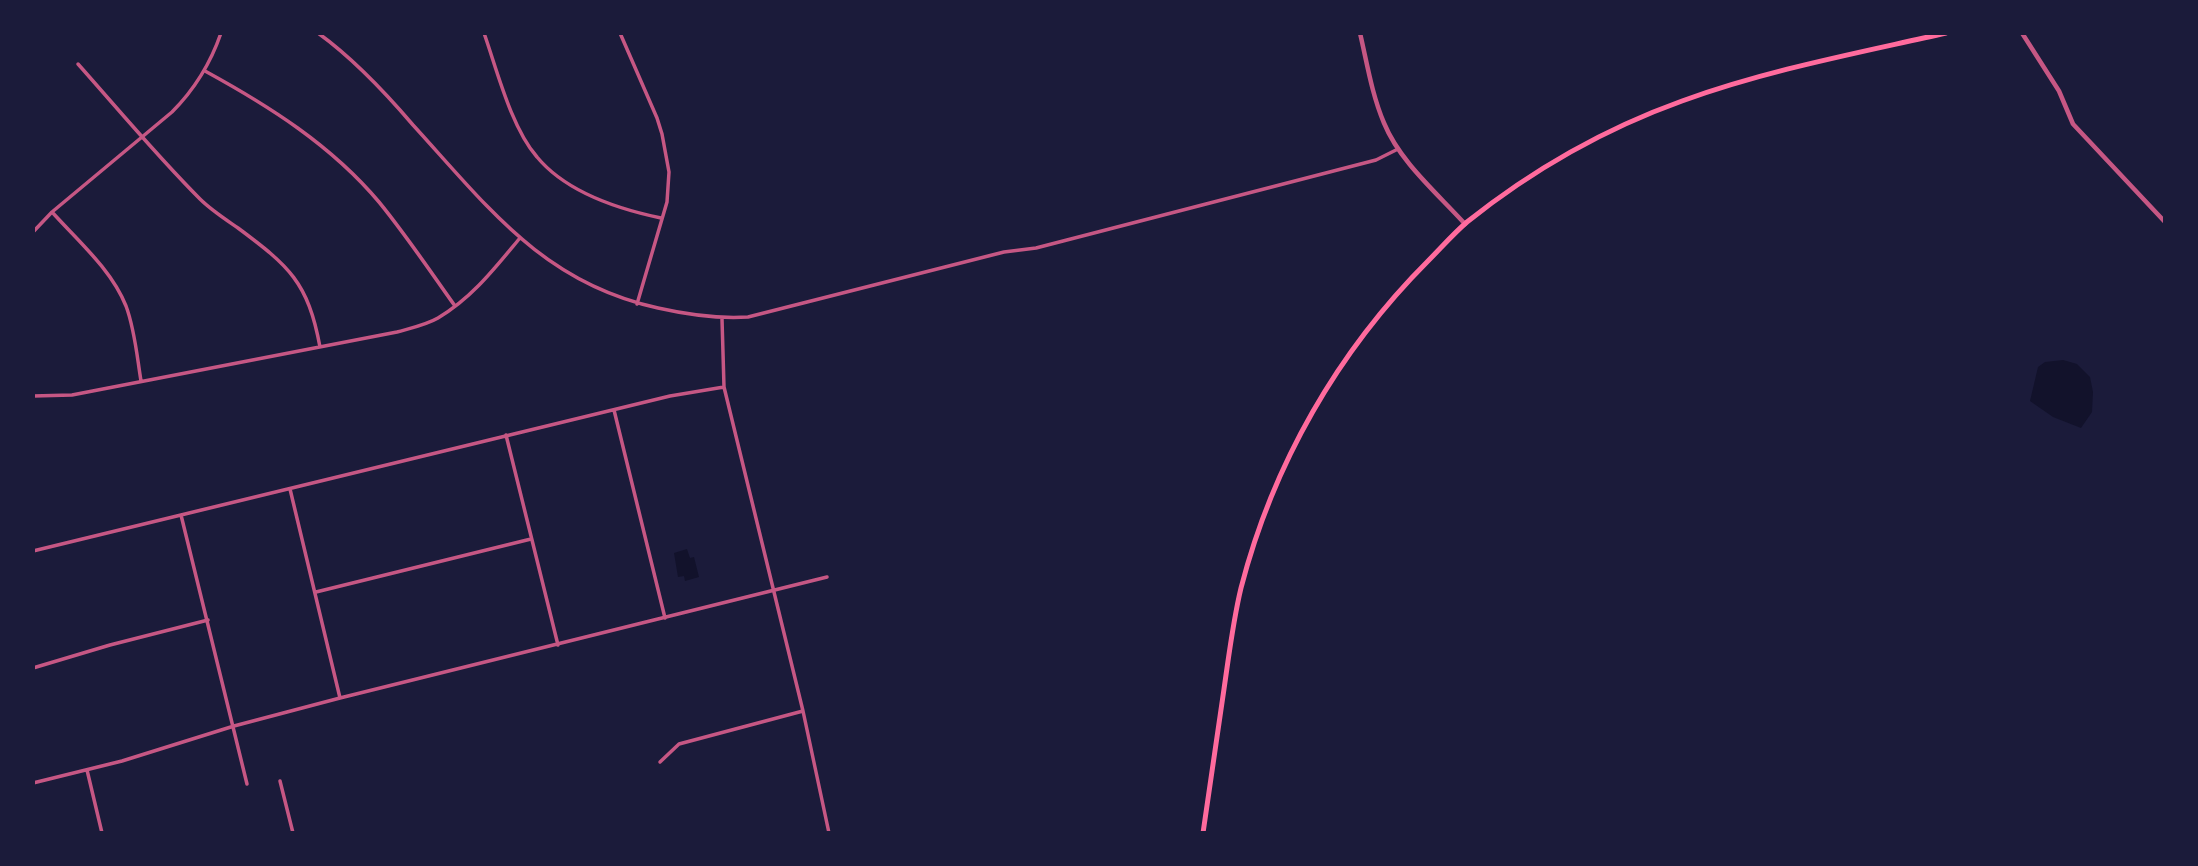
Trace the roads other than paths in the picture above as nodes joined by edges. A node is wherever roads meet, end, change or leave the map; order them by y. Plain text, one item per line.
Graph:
1 (221, 33) edge
2 (318, 33) edge
3 (484, 33) edge
4 (620, 33) edge
5 (1360, 33) edge
6 (1946, 33) edge
7 (2022, 33) edge
8 (78, 64) dead end
9 (205, 71) junction
10 (142, 136) junction
11 (1398, 149) junction
12 (52, 212) junction
13 (661, 218) junction
14 (2165, 222) edge
15 (1465, 224) junction
16 (33, 232) edge
17 (520, 238) junction
18 (637, 304) junction
19 (454, 306) junction
20 (722, 318) junction
21 (320, 347) junction
22 (141, 382) junction
23 (724, 387) junction
24 (33, 397) edge
25 (614, 410) junction
26 (506, 435) junction
27 (290, 488) junction
28 (181, 515) junction
29 (531, 539) junction
30 (33, 551) edge
31 (827, 578) dead end
32 (773, 591) junction
33 (316, 592) junction
34 (665, 618) junction
35 (208, 620) junction
36 (558, 645) junction
37 (33, 667) edge
38 (340, 698) junction
39 (803, 711) junction
40 (234, 726) junction
41 (660, 762) dead end
42 (87, 770) junction
43 (280, 781) dead end
44 (33, 783) edge
45 (247, 784) dead end
46 (102, 833) edge
47 (293, 833) edge
48 (828, 833) edge
49 (1203, 833) edge

1 - 9 street
2 - 17 street
3 - 13 street
4 - 13 street
5 - 11 street
6 - 15 main road
7 - 14 street
8 - 10 street
9 - 10 street
9 - 19 street
10 - 12 street
10 - 21 street
11 - 15 street
11 - 20 street
12 - 16 street
12 - 22 street
13 - 18 street
15 - 49 main road
17 - 18 street
17 - 19 street
18 - 20 street
19 - 21 street
20 - 23 street
21 - 22 street
22 - 24 street
23 - 25 street
23 - 32 street
25 - 26 street
25 - 34 street
26 - 27 street
26 - 29 street
27 - 28 street
27 - 33 street
28 - 30 street
28 - 35 street
29 - 33 street
29 - 36 street
31 - 32 street
32 - 34 street
32 - 39 street
33 - 38 street
34 - 36 street
35 - 37 street
35 - 40 street
36 - 38 street
38 - 40 street
39 - 41 street
39 - 48 street
40 - 42 street
40 - 45 street
42 - 44 street
42 - 46 street
43 - 47 street

